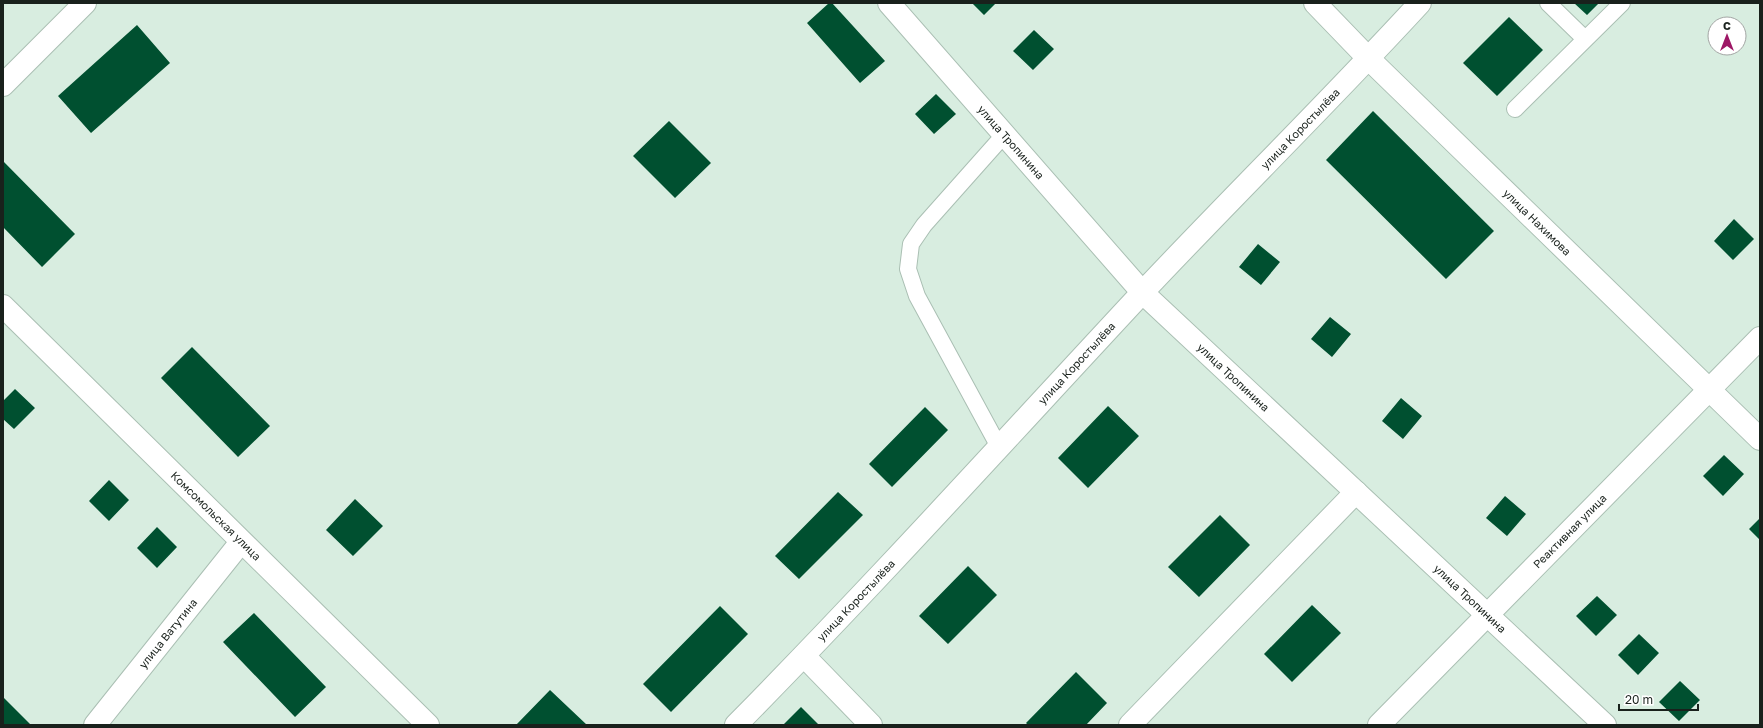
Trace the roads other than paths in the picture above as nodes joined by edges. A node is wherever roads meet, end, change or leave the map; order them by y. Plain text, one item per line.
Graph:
1 (85, 3) edge
2 (889, 3) edge
3 (1316, 3) edge
4 (1420, 3) edge
5 (1548, 3) edge
6 (1622, 3) edge
7 (1585, 39) junction
8 (1369, 59) junction
9 (3, 85) edge
10 (1515, 109) dead end
11 (1004, 135) junction
12 (1142, 293) junction
13 (3, 306) edge
14 (1760, 338) edge
15 (1709, 389) junction
16 (1760, 439) edge
17 (999, 447) junction
18 (1356, 492) junction
19 (241, 542) junction
20 (1486, 616) junction
21 (804, 656) junction
22 (95, 725) edge
23 (428, 725) edge
24 (736, 725) edge
25 (871, 725) edge
26 (1130, 725) edge
27 (1379, 725) edge
28 (1605, 725) edge

1 - 9 street
2 - 11 street, улица Тропинина
3 - 8 street, улица Нахимова
4 - 8 street, улица Коростылёва
5 - 7 lane
6 - 7 lane
7 - 10 lane
8 - 12 street, улица Коростылёва
8 - 15 street, улица Нахимова
11 - 12 street, улица Тропинина
11 - 17 lane
12 - 17 street, улица Коростылёва
12 - 18 street, улица Тропинина
13 - 19 street, Комсомольская улица
14 - 15 street, Реактивная улица
15 - 16 street, улица Нахимова
15 - 20 street, Реактивная улица
17 - 21 street, улица Коростылёва
18 - 20 street, улица Тропинина
18 - 26 street
19 - 22 street, улица Ватутина
19 - 23 street, Комсомольская улица
20 - 27 street, Реактивная улица
20 - 28 street, улица Тропинина
21 - 24 street, улица Коростылёва
21 - 25 street

